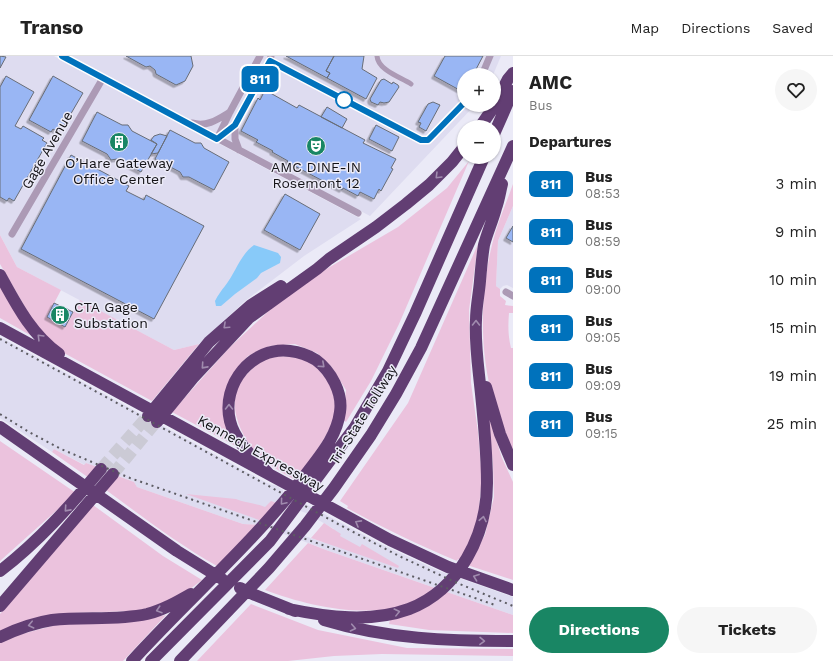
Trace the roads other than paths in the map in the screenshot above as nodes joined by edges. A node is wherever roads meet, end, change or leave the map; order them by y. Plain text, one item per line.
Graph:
1 (62, 56) edge
2 (260, 56) edge
3 (377, 56) edge
4 (490, 56) edge
5 (270, 58) edge
6 (485, 68) edge
7 (252, 71) junction
8 (513, 73) edge
9 (104, 78) junction
10 (411, 84) dead end
11 (513, 91) edge
12 (457, 109) edge
13 (230, 112) junction
14 (485, 120) edge
15 (500, 120) edge
16 (184, 121) junction
17 (235, 125) junction
18 (217, 139) junction
19 (513, 146) edge
20 (239, 150) junction
21 (457, 156) edge
22 (506, 162) junction
23 (481, 164) edge
24 (358, 213) dead end
25 (12, 234) dead end
26 (0, 275) edge
27 (0, 328) edge
28 (478, 362) junction
29 (129, 398) junction
30 (149, 415) junction
31 (0, 427) edge
32 (513, 465) edge
33 (269, 474) junction
34 (45, 553) junction
35 (0, 571) edge
36 (206, 585) junction
37 (513, 590) edge
38 (0, 593) edge
39 (0, 606) edge
40 (289, 609) junction
41 (0, 637) edge
42 (513, 641) edge
43 (132, 661) edge
44 (151, 661) edge
45 (180, 661) edge

1 - 9 street
2 - 7 street
3 - 10 street
4 - 6 street
5 - 7 street
5 - 12 street
5 - 17 street
7 - 13 street
8 - 14 highway
9 - 16 street
9 - 25 street, Gage Avenue
11 - 15 highway
13 - 16 street
13 - 18 street
16 - 18 street
17 - 18 street
17 - 20 street
18 - 20 street
19 - 22 highway, Tri-State Tollway
20 - 24 street
21 -> 30 highway
28 -> 22 highway
22 - 45 highway, Tri-State Tollway
23 - 44 highway, Tri-State Tollway
29 -> 26 highway
27 - 29 highway, Kennedy Expressway
28 - 32 highway
40 -> 28 highway
29 - 30 highway, Kennedy Expressway
30 - 33 highway, Kennedy Expressway
31 - 40 highway
33 -> 36 highway
37 -> 33 highway, Kennedy Expressway
34 -> 35 highway
34 - 38 highway
34 - 39 highway
36 -> 41 highway
36 - 43 highway
40 -> 42 highway

